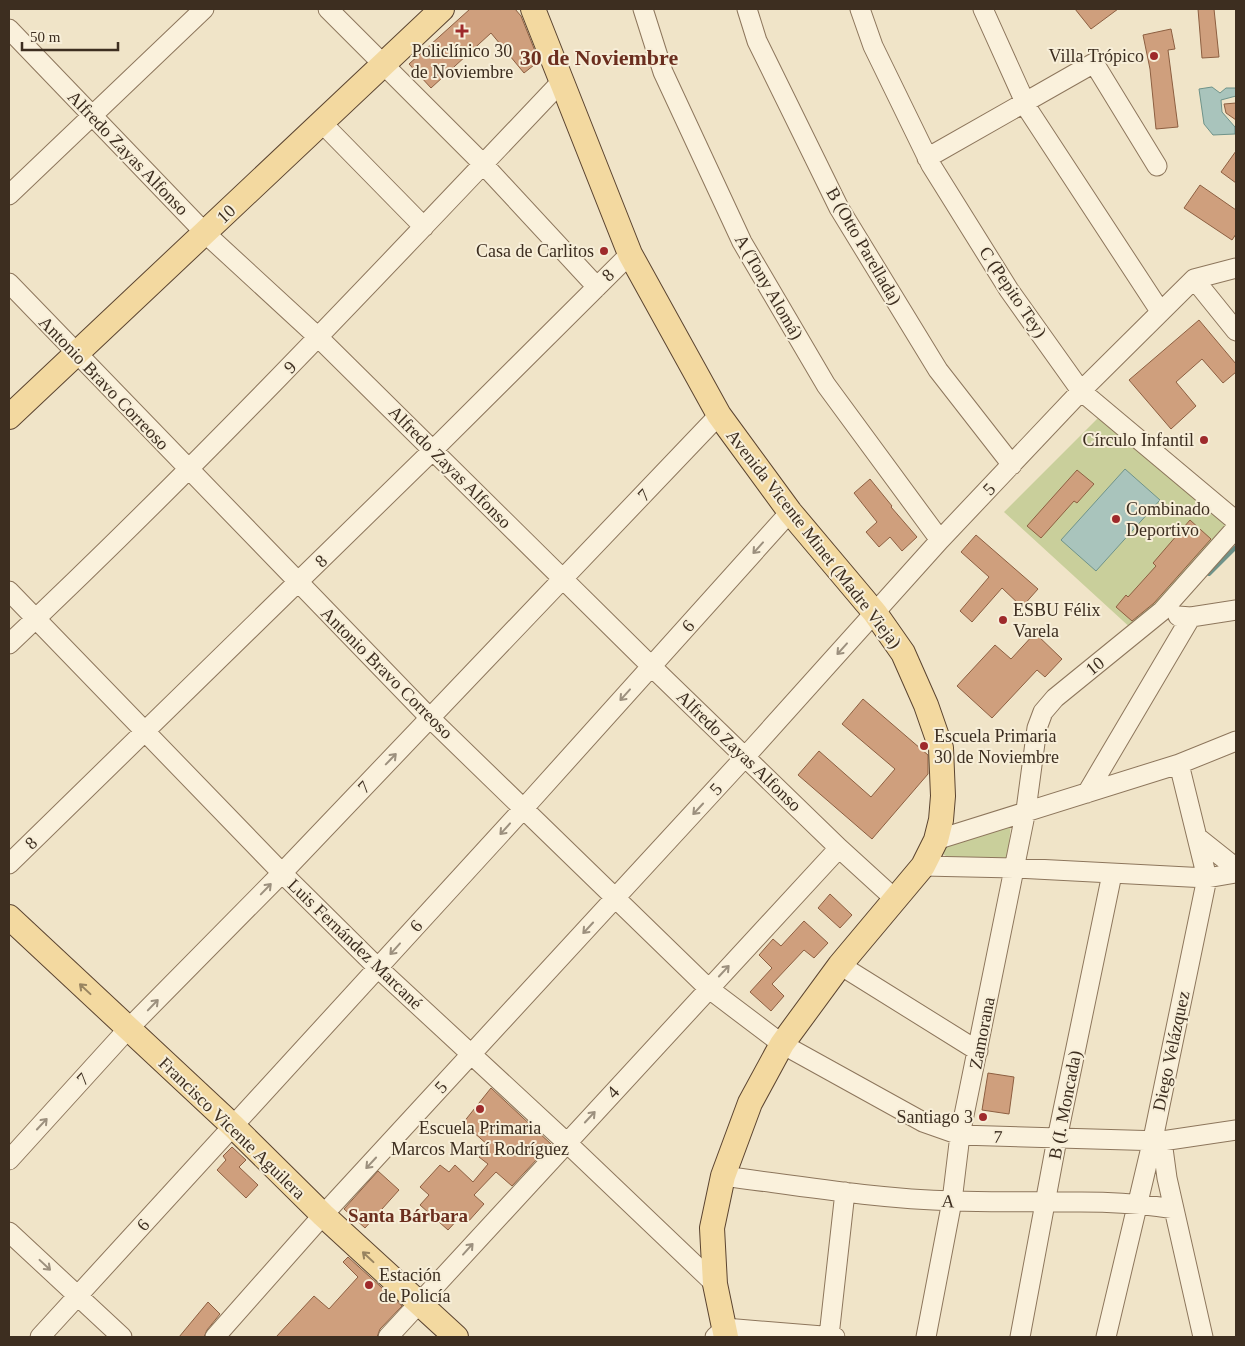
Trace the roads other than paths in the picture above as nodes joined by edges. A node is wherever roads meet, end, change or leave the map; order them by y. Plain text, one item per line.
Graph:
1 (204, 9) edge
2 (328, 9) edge
3 (442, 9) edge
4 (533, 9) edge
5 (643, 9) edge
6 (747, 9) edge
7 (860, 9) edge
8 (984, 9) edge
9 (9, 29) edge
10 (382, 64) junction
11 (562, 80) junction
12 (1025, 102) junction
13 (92, 117) junction
14 (322, 123) junction
15 (927, 158) junction
16 (483, 164) junction
17 (1157, 166) dead end
18 (9, 195) edge
19 (424, 227) junction
20 (206, 234) junction
21 (630, 254) junction
22 (1236, 268) edge
23 (1194, 279) junction
24 (9, 283) edge
25 (597, 287) junction
26 (1160, 311) junction
27 (1236, 332) edge
28 (318, 338) junction
29 (75, 354) junction
30 (1082, 391) junction
31 (719, 415) junction
32 (9, 417) edge
33 (434, 450) junction
34 (1012, 465) junction
35 (189, 470) junction
36 (790, 512) junction
37 (1236, 521) edge
38 (1236, 528) edge
39 (940, 540) junction
40 (564, 580) junction
41 (298, 584) junction
42 (9, 591) edge
43 (1236, 610) edge
44 (1162, 611) junction
45 (875, 613) junction
46 (1191, 617) junction
47 (35, 619) junction
48 (9, 644) edge
49 (651, 666) junction
50 (430, 718) junction
51 (1037, 728) joint
52 (145, 732) junction
53 (1236, 741) edge
54 (745, 757) junction
55 (1179, 764) junction
56 (1087, 793) junction
57 (524, 808) junction
58 (1026, 810) junction
59 (1197, 837) junction
60 (936, 840) junction
61 (839, 848) junction
62 (9, 864) edge
63 (923, 866) junction
64 (1014, 868) junction
65 (1236, 868) edge
66 (282, 873) junction
67 (1236, 873) edge
68 (1112, 874) junction
69 (1207, 878) junction
70 (615, 899) junction
71 (896, 900) junction
72 (9, 917) edge
73 (840, 965) junction
74 (378, 968) junction
75 (708, 988) junction
76 (128, 1029) junction
77 (782, 1044) junction
78 (978, 1051) junction
79 (470, 1055) junction
80 (233, 1126) junction
81 (1236, 1130) edge
82 (960, 1135) junction
83 (1057, 1139) junction
84 (1157, 1140) junction
85 (566, 1142) junction
86 (9, 1160) edge
87 (724, 1176) junction
88 (845, 1192) junction
89 (952, 1201) junction
90 (1046, 1203) junction
91 (1137, 1203) junction
92 (1174, 1209) junction
93 (323, 1215) junction
94 (9, 1232) edge
95 (715, 1284) junction
96 (78, 1296) junction
97 (418, 1304) junction
98 (722, 1334) edge
99 (40, 1337) edge
100 (122, 1337) edge
101 (215, 1337) edge
102 (388, 1337) edge
103 (456, 1337) edge
104 (832, 1337) edge
105 (926, 1337) edge
106 (1020, 1337) edge
107 (1106, 1337) edge
108 (1203, 1337) edge

1 - 13 street
2 - 10 street
3 - 10 main road, 10
4 - 11 main road, Avenida Vicente Minet (Madre Vieja)
5 - 39 street, A (Tony Alomá)
6 - 34 street, B (Otto Parellada)
7 - 15 street, C (Pepito Tey)
8 - 12 street
9 - 13 street, Alfredo Zayas Alfonso
10 - 14 main road, 10
10 - 16 street
11 - 16 street, 9
11 - 21 main road, Avenida Vicente Minet (Madre Vieja)
12 - 15 street
12 - 17 street
12 - 26 street
13 - 18 street
13 - 20 street, Alfredo Zayas Alfonso
14 - 19 street
14 - 20 main road, 10
15 - 30 street, C (Pepito Tey)
16 - 19 street, 9
16 - 25 street
19 - 28 street, 9
20 - 28 street, Alfredo Zayas Alfonso
20 - 29 main road, 10
21 - 25 street, 8
21 - 31 main road, Avenida Vicente Minet (Madre Vieja)
22 - 23 street, 5
23 - 26 street, 5
23 - 27 street
24 - 29 street, Antonio Bravo Correoso
25 - 33 street, 8
26 - 30 street, 5
28 - 33 street, Alfredo Zayas Alfonso
28 - 35 street, 9
29 - 32 main road, 10
29 - 35 street, Antonio Bravo Correoso
30 - 34 street, 5
30 - 37 street, C (Pepito Tey)
31 - 36 main road, Avenida Vicente Minet (Madre Vieja)
31 - 40 street, 7
33 - 40 street, Alfredo Zayas Alfonso
33 - 41 street, 8
34 - 39 street, 5
35 - 41 street, Antonio Bravo Correoso
35 - 47 street, 9
36 - 45 main road, Avenida Vicente Minet (Madre Vieja)
36 -> 49 street, 6
38 - 44 street, 10
39 - 45 street, 5
40 - 49 street, Alfredo Zayas Alfonso
40 - 50 street, 7
41 - 50 street, Antonio Bravo Correoso
41 - 52 street, 8
42 - 47 street, Luis Fernández Marcané
43 - 46 street
44 - 46 street
44 - 51 street, 10
45 -> 54 street, 5
45 - 60 main road, Avenida Vicente Minet (Madre Vieja)
46 - 56 street
47 - 48 street, 9
47 - 52 street, Luis Fernández Marcané
49 - 54 street, Alfredo Zayas Alfonso
49 -> 57 street, 6
50 - 57 street, Antonio Bravo Correoso
66 -> 50 street, 7
51 - 58 street, Zamorana
52 - 62 street, 8
52 - 66 street, Luis Fernández Marcané
53 - 55 street
54 - 61 street, Alfredo Zayas Alfonso
54 -> 70 street, 5
55 - 56 street
55 - 59 street, Diego Velázquez
56 - 58 street
57 - 70 street, Antonio Bravo Correoso
57 -> 74 street, 6
58 - 60 street
58 - 64 street, Zamorana
59 - 65 street
59 - 69 street, Diego Velázquez
60 - 63 main road, Avenida Vicente Minet (Madre Vieja)
61 - 71 street, Alfredo Zayas Alfonso
75 -> 61 street, 4
63 - 64 street
63 - 71 main road, Avenida Vicente Minet (Madre Vieja)
64 - 68 street
64 - 78 street, Zamorana
66 - 74 street, Luis Fernández Marcané
76 -> 66 street, 7
67 - 69 street
68 - 69 street
68 - 83 street, B (I. Moncada)
69 - 84 street, Diego Velázquez
70 - 75 street, Antonio Bravo Correoso
70 -> 79 street, 5
71 - 73 main road, Avenida Vicente Minet (Madre Vieja)
76 -> 72 main road, Francisco Vicente Aguilera
73 - 77 main road, Avenida Vicente Minet (Madre Vieja)
73 - 78 street
74 - 79 street, Luis Fernández Marcané
74 - 80 street, 6
75 - 77 street, Antonio Bravo Correoso
85 -> 75 street, 4
76 - 80 main road, Francisco Vicente Aguilera
86 -> 76 street, 7
77 - 82 street, 7
77 - 87 main road, Avenida Vicente Minet (Madre Vieja)
78 - 82 street, Zamorana
79 - 85 street, Luis Fernández Marcané
79 -> 93 street, 5
80 - 93 main road, Francisco Vicente Aguilera
80 - 96 street, 6
81 - 84 street, 7
82 - 83 street, 7
82 - 89 street, Zamorana
83 - 84 street, 7
83 - 90 street, B (I. Moncada)
84 - 91 street, Diego Velázquez
84 - 92 street
85 - 95 street, Luis Fernández Marcané
97 -> 85 street, 4
87 - 88 street, A
87 - 95 main road, Avenida Vicente Minet (Madre Vieja)
88 - 89 street, A
88 - 104 street
89 - 90 street, A
89 - 105 street, Zamorana
90 - 91 street, A
90 - 106 street, B (I. Moncada)
91 - 92 street, A
91 - 107 street, Diego Velázquez
92 - 108 street
97 -> 93 main road, Francisco Vicente Aguilera
93 - 101 street, 5
94 -> 96 street
95 - 98 main road, Avenida Vicente Minet (Madre Vieja)
96 - 99 street, 6
96 - 100 street
97 - 102 street, 4
97 - 103 main road, Francisco Vicente Aguilera
98 - 104 street

